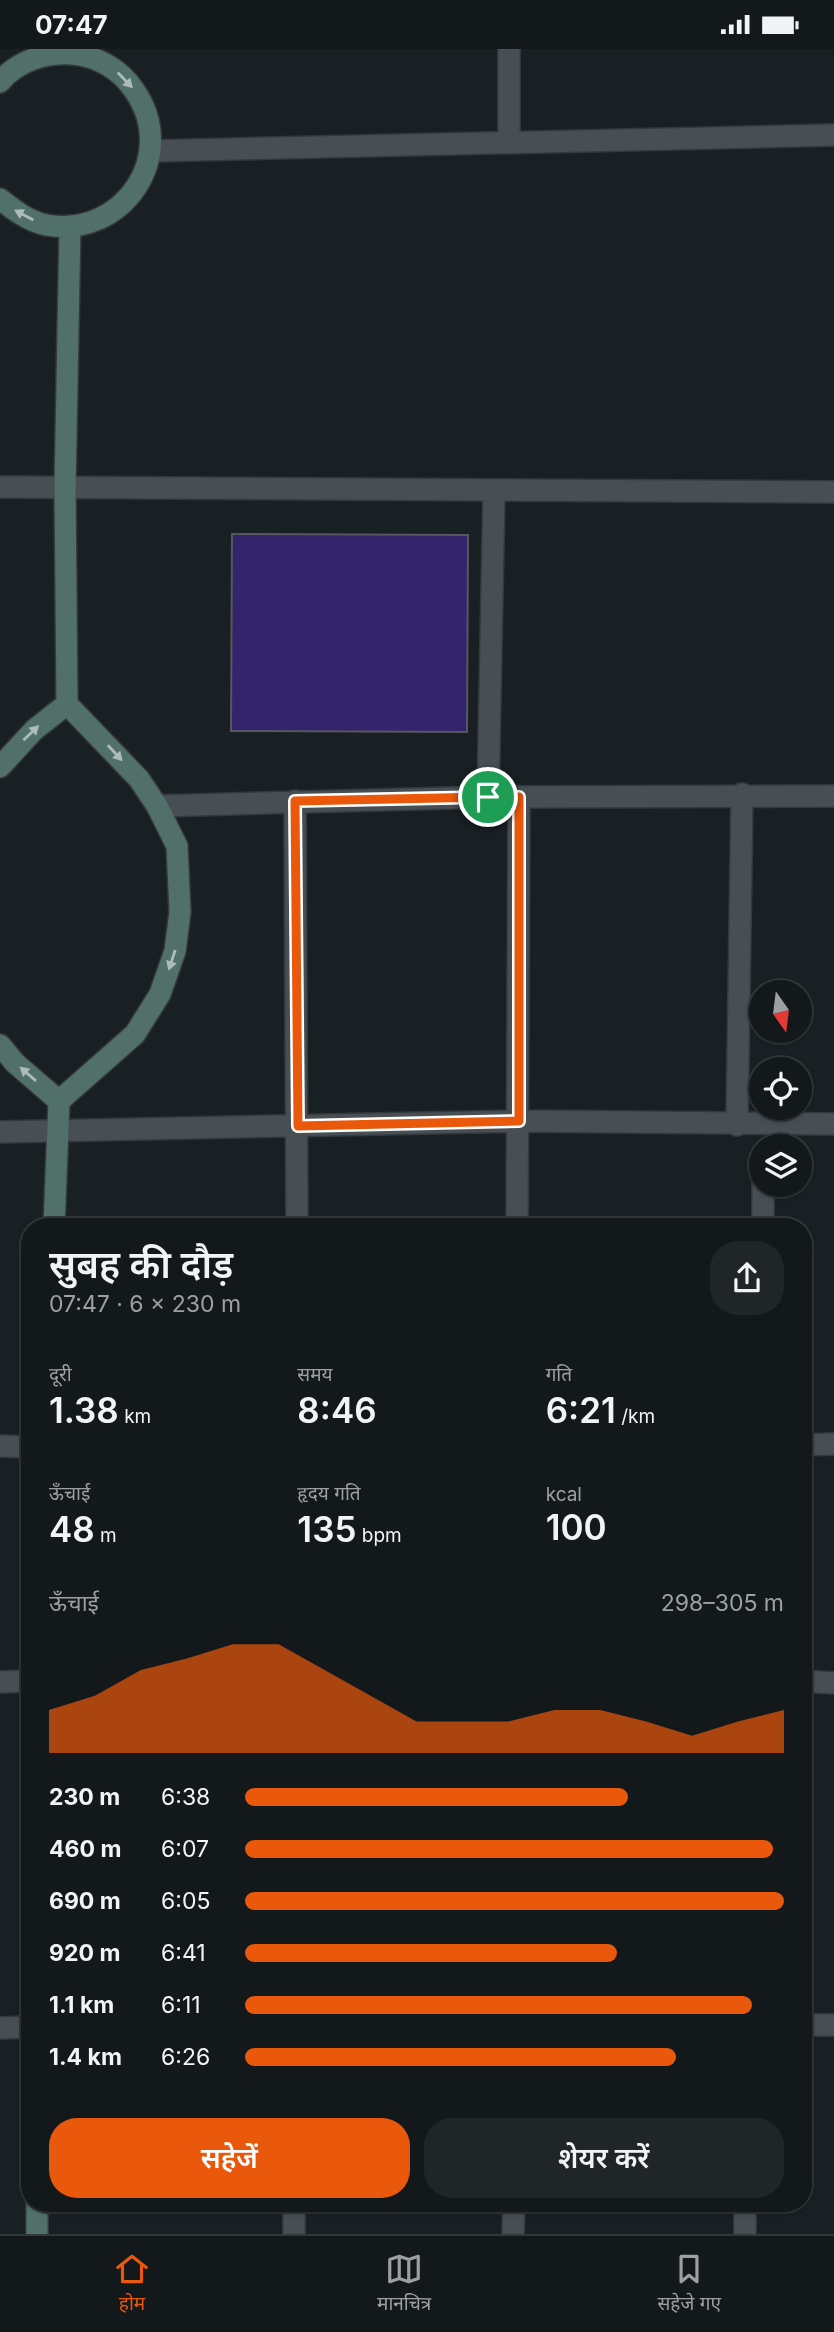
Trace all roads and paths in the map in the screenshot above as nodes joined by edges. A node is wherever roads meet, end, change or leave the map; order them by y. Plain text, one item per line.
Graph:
1 (509, 49) edge
2 (57, 51) edge
3 (0, 82) edge
4 (834, 135) edge
5 (509, 142) junction
6 (151, 151) junction
7 (0, 199) edge
8 (70, 226) junction
9 (0, 487) edge
10 (65, 488) junction
11 (495, 491) junction
12 (834, 492) edge
13 (66, 704) junction
14 (0, 767) edge
15 (742, 794) junction
16 (834, 796) edge
17 (488, 797) junction
18 (519, 797) junction
19 (295, 801) junction
20 (157, 806) junction
21 (0, 1045) edge
22 (58, 1101) junction
23 (519, 1121) junction
24 (834, 1124) edge
25 (737, 1125) junction
26 (298, 1126) junction
27 (58, 1131) junction
28 (0, 1132) edge
29 (758, 1134) edge
30 (775, 1134) edge
31 (763, 1197) edge
32 (54, 1218) edge
33 (297, 1218) edge
34 (517, 1218) edge
35 (764, 1218) edge
36 (834, 1444) edge
37 (812, 1445) edge
38 (0, 1446) edge
39 (21, 1447) edge
40 (21, 1681) edge
41 (812, 1681) edge
42 (0, 1682) edge
43 (834, 1682) edge
44 (812, 2025) edge
45 (834, 2025) edge
46 (21, 2027) edge
47 (0, 2028) edge
48 (37, 2212) edge
49 (294, 2212) edge
50 (514, 2212) edge
51 (745, 2212) edge
52 (37, 2234) edge
53 (294, 2234) edge
54 (513, 2234) edge
55 (745, 2234) edge

1 - 5 street
2 - 3 street
2 -> 6 street
4 - 5 street
5 - 6 street
6 - 8 street
8 -> 7 street
8 - 10 street
9 - 10 street
10 - 11 street
10 - 13 street
11 - 12 street
11 - 17 street
14 -> 13 street
13 -> 20 street
15 - 16 street
15 - 18 street
15 - 25 street
17 - 18 street
17 - 19 street
18 - 23 street
19 - 20 street
19 - 26 street
20 -> 22 street
22 -> 21 street
22 - 27 street
23 - 25 street
23 - 26 street
23 - 34 street
24 - 30 street
25 - 29 street
26 - 27 street
26 - 33 street
27 - 28 street
27 - 32 street
31 - 35 street
36 - 37 street
38 - 39 street
40 - 42 street
41 - 43 street
44 - 45 street
46 - 47 street
48 - 52 street
49 - 53 street
50 - 54 street
51 - 55 street

